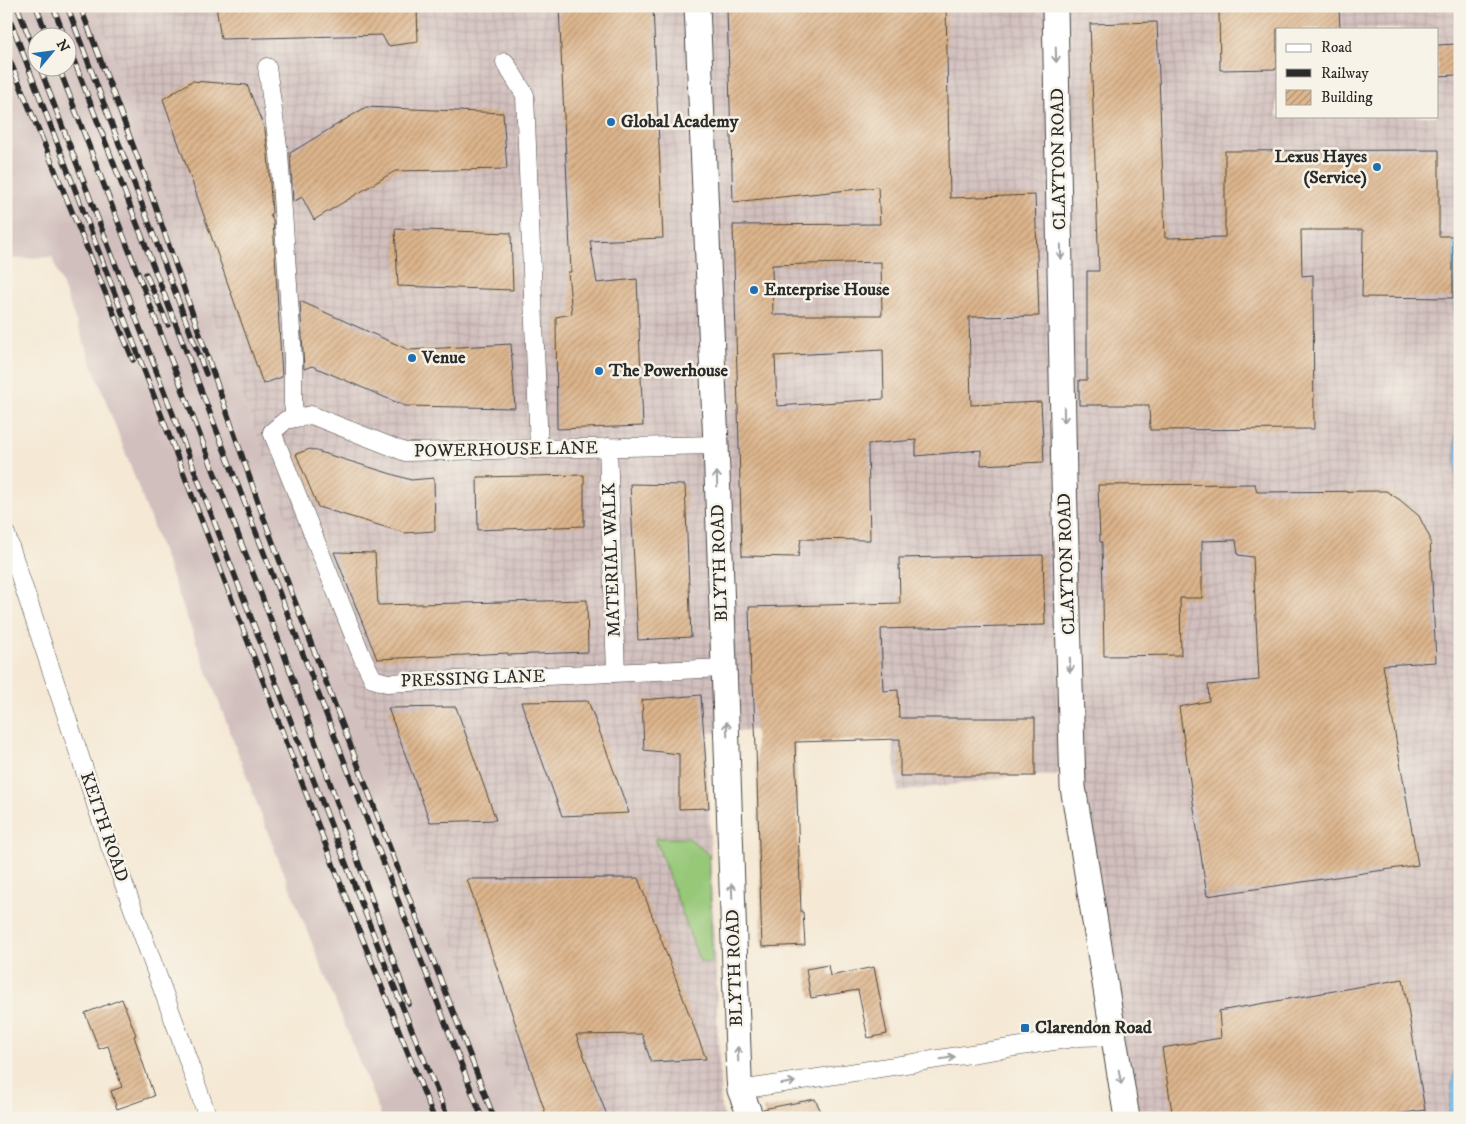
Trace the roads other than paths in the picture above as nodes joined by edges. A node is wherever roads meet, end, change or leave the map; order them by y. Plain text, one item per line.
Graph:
1 (697, 6) edge
2 (1055, 6) edge
3 (505, 62) dead end
4 (266, 67) dead end
5 (295, 418) junction
6 (716, 445) junction
7 (608, 447) junction
8 (539, 449) junction
9 (6, 534) edge
10 (724, 668) junction
11 (616, 673) junction
12 (1112, 1036) junction
13 (740, 1090) junction
14 (208, 1118) edge
15 (751, 1118) edge
16 (1127, 1118) edge

1 - 6 street, BLYTH ROAD
2 -> 12 street, CLAYTON ROAD
3 - 8 street
4 - 5 street
5 - 8 street, POWERHOUSE LANE
5 - 11 street, PRESSING LANE
6 - 7 street, POWERHOUSE LANE
10 -> 6 street, BLYTH ROAD
7 - 8 street, POWERHOUSE LANE
7 - 11 street, MATERIAL WALK
9 - 14 street, KEITH ROAD
10 - 11 street, PRESSING LANE
13 -> 10 street, BLYTH ROAD
13 -> 12 street
12 -> 16 street, CLAYTON ROAD
13 - 15 street, BLYTH ROAD

